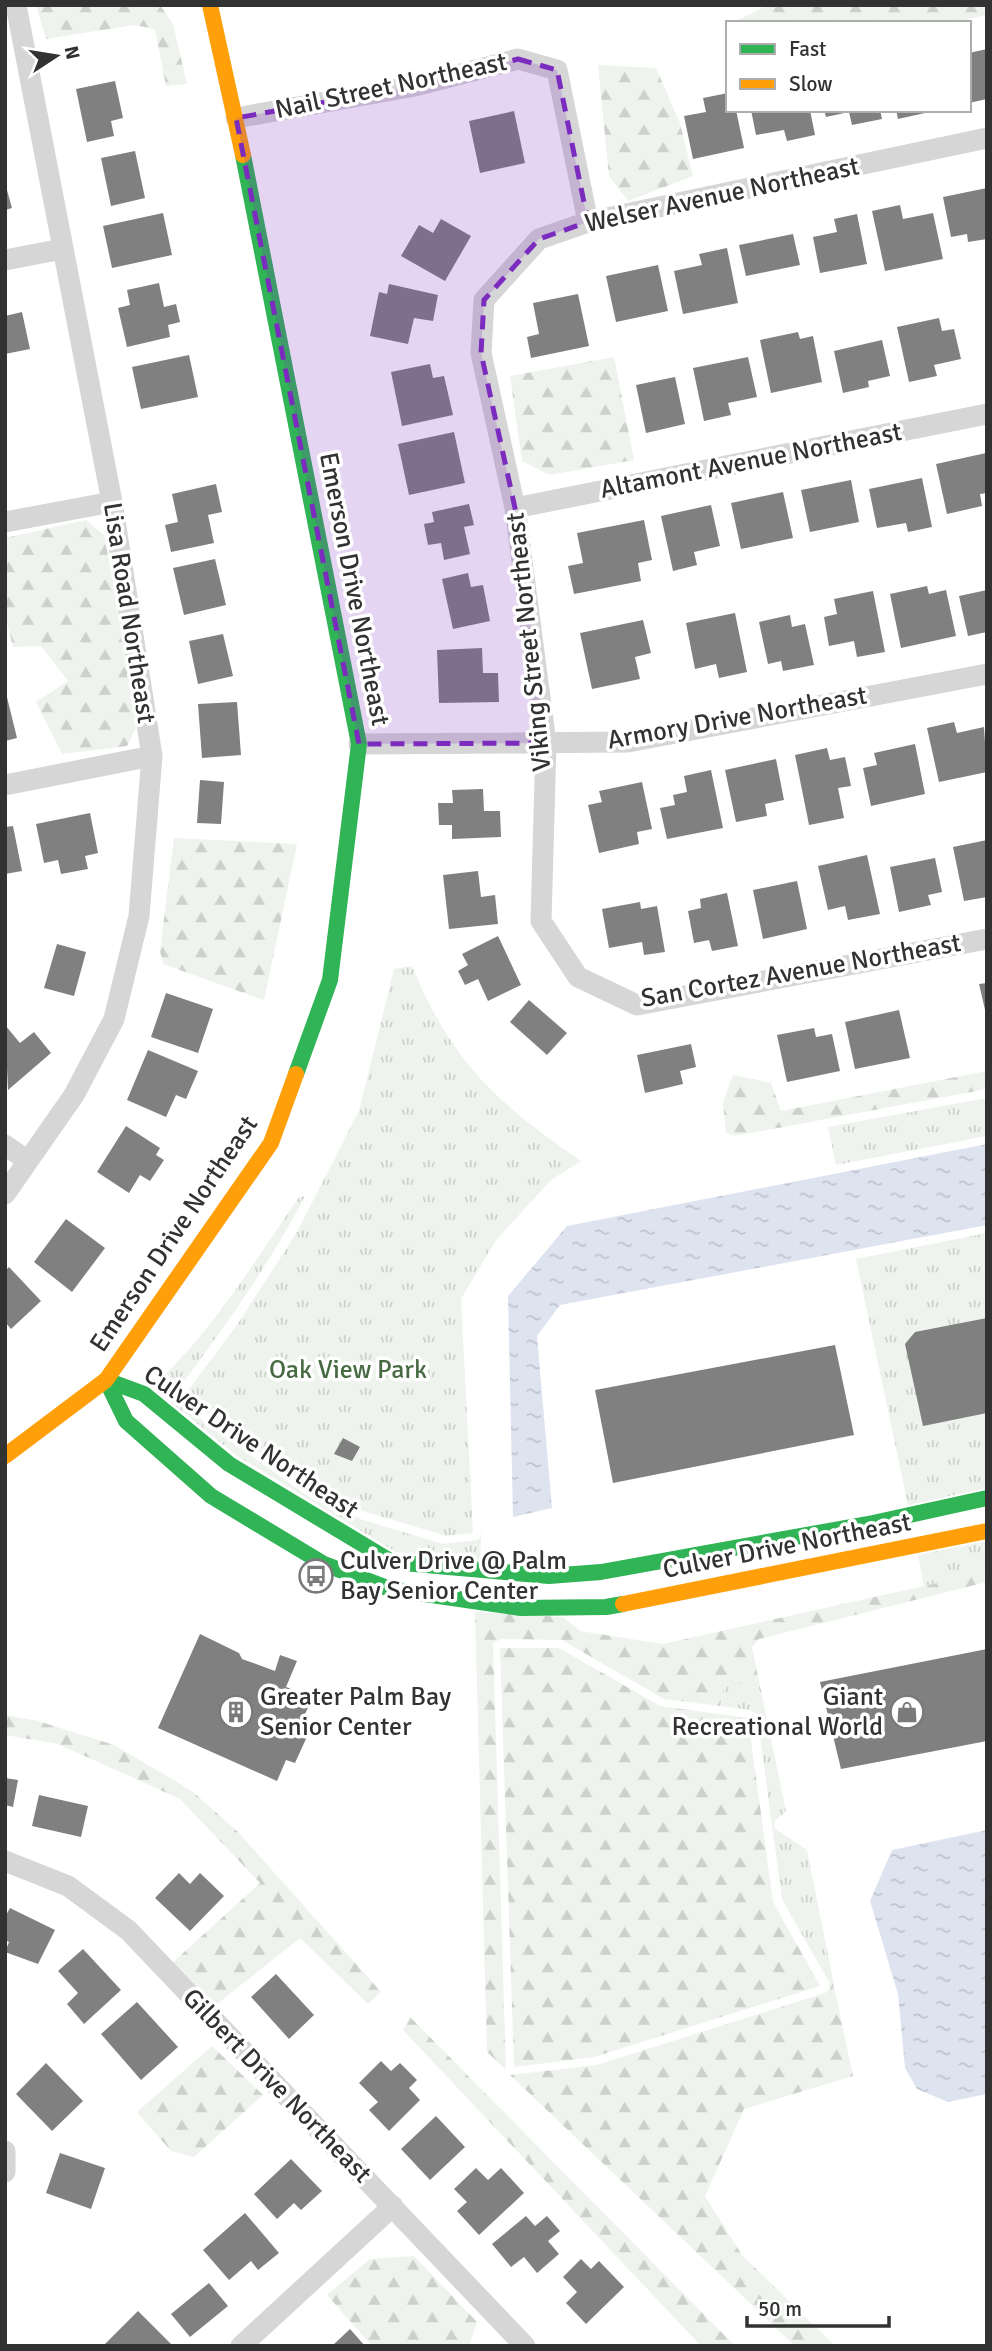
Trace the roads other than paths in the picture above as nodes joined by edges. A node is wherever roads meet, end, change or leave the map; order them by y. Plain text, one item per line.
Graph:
1 (16, 5) edge
2 (210, 5) edge
3 (236, 118) junction
4 (987, 138) edge
5 (588, 222) junction
6 (62, 249) junction
7 (5, 260) edge
8 (484, 300) joint
9 (987, 414) edge
10 (112, 502) junction
11 (514, 508) junction
12 (5, 522) edge
13 (987, 674) edge
14 (546, 743) junction
15 (359, 744) junction
16 (152, 756) junction
17 (5, 785) edge
18 (987, 939) edge
19 (578, 977) joint
20 (5, 1145) edge
21 (28, 1161) junction
22 (5, 1194) edge
23 (106, 1380) junction
24 (5, 1456) edge
25 (987, 1498) edge
26 (987, 1531) edge
27 (5, 1861) edge
28 (5, 2151) edge
29 (5, 2172) edge
30 (393, 2206) junction
31 (241, 2346) edge
32 (525, 2346) edge

1 - 6 street, Lisa Road Northeast
2 - 3 street, Emerson Drive Northeast
3 - 5 street, Nail Street Northeast
3 - 15 street, Emerson Drive Northeast
4 - 5 street, Welser Avenue Northeast
5 - 8 street, Welser Avenue Northeast
6 - 7 street
6 - 10 street, Lisa Road Northeast
8 - 11 street, Viking Street Northeast
9 - 11 street, Altamont Avenue Northeast
10 - 12 street
10 - 16 street, Lisa Road Northeast
11 - 14 street, Viking Street Northeast
13 - 14 street, Armory Drive Northeast
14 - 15 street, Armory Drive Northeast
14 - 19 street, Viking Street Northeast
15 - 23 street, Emerson Drive Northeast
16 - 17 street
16 - 21 street, Lisa Road Northeast
18 - 19 street, San Cortez Avenue Northeast
20 - 21 street
21 - 22 street, Lisa Road Northeast
23 - 24 street, Emerson Drive Northeast
23 - 25 street, Culver Drive Northeast
23 - 26 street, Culver Drive Northeast
27 - 30 street, Gilbert Drive Northeast
28 - 29 street
30 - 31 street
30 - 32 street, Gilbert Drive Northeast

